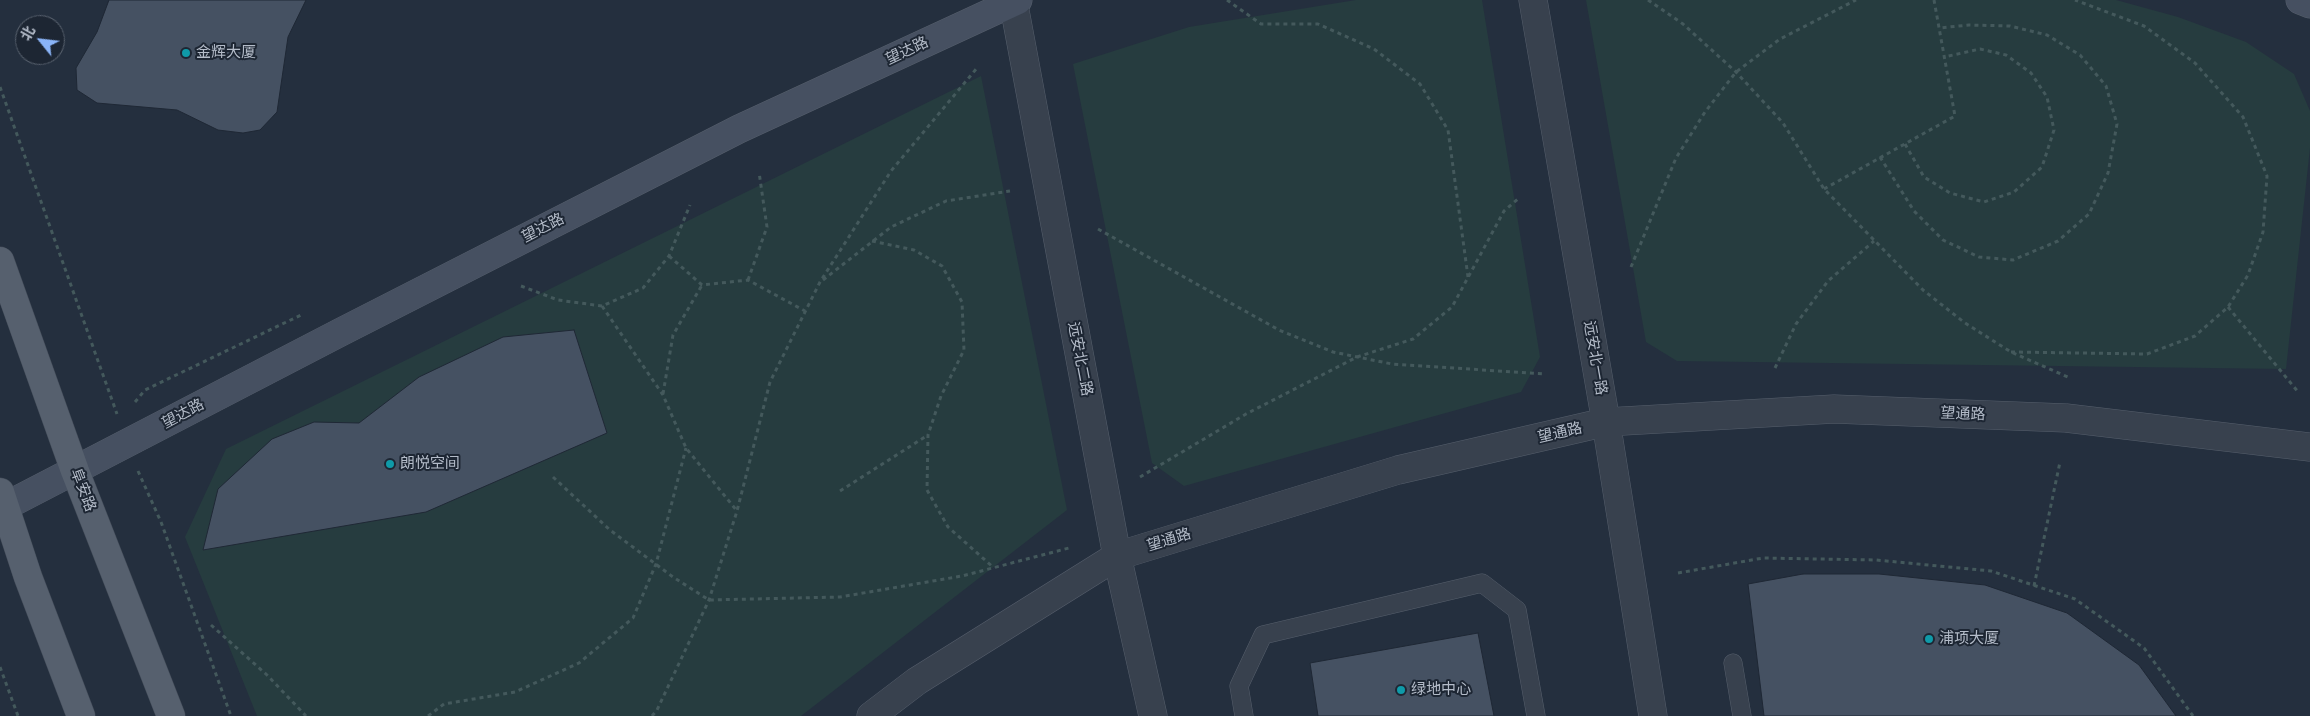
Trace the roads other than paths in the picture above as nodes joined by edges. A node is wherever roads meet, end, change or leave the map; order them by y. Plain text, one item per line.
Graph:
1 (1532, 0) edge
2 (2300, 0) edge
3 (1014, 1) edge
4 (2310, 4) edge
5 (0, 262) edge
6 (1606, 422) junction
7 (2310, 447) edge
8 (76, 471) junction
9 (2, 502) edge
10 (1117, 556) junction
11 (1733, 663) dead end
12 (81, 716) edge
13 (171, 716) edge
14 (871, 716) edge
15 (1153, 716) edge
16 (1244, 716) edge
17 (1536, 716) edge
18 (1653, 716) edge
19 (1742, 716) edge

1 - 6 street, 远安北一路
2 - 4 street
3 - 8 street, 望达路
3 - 10 street, 远安北二路
5 - 8 main road, 阜安路
6 - 7 street, 望通路
6 - 10 street, 望通路
6 - 18 street, 远安北一路
8 - 9 street, 望达路
8 - 13 main road, 阜安路
9 - 12 main road
10 - 14 street, 望通路
10 - 15 street, 远安北二路
11 - 19 lane
16 - 17 lane

